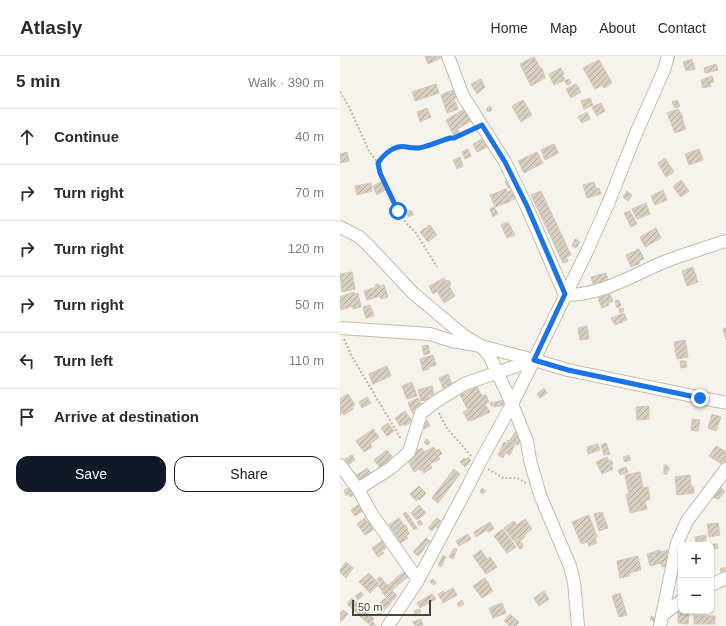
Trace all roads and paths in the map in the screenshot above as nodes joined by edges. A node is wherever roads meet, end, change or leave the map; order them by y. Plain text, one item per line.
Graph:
1 (448, 56) edge
2 (659, 56) edge
3 (668, 56) edge
4 (664, 70) junction
5 (340, 92) edge
6 (482, 125) junction
7 (378, 163) junction
8 (340, 227) edge
9 (726, 241) edge
10 (437, 267) dead end
11 (565, 294) junction
12 (341, 332) edge
13 (481, 346) junction
14 (534, 360) junction
15 (497, 372) junction
16 (726, 403) edge
17 (512, 404) junction
18 (408, 452) junction
19 (340, 465) edge
20 (726, 469) edge
21 (358, 489) junction
22 (726, 578) edge
23 (418, 580) junction
24 (714, 584) edge
25 (678, 604) edge
26 (661, 620) edge
27 (388, 626) edge
28 (578, 626) edge

1 - 6 street
2 - 4 street
3 - 4 street
4 - 11 street
5 - 7 path
6 - 7 path
6 - 11 street
7 - 10 path
8 - 13 street
9 - 11 street
11 - 14 street
12 - 13 street
12 - 18 path
13 - 14 street
13 - 15 street
14 - 15 street
14 - 16 street
14 - 17 street
15 - 17 street
15 - 18 street
17 - 23 street
17 - 28 street
18 - 21 street
19 - 21 street
20 - 26 street
21 - 23 street
22 - 24 street
23 - 27 street
25 - 26 street

